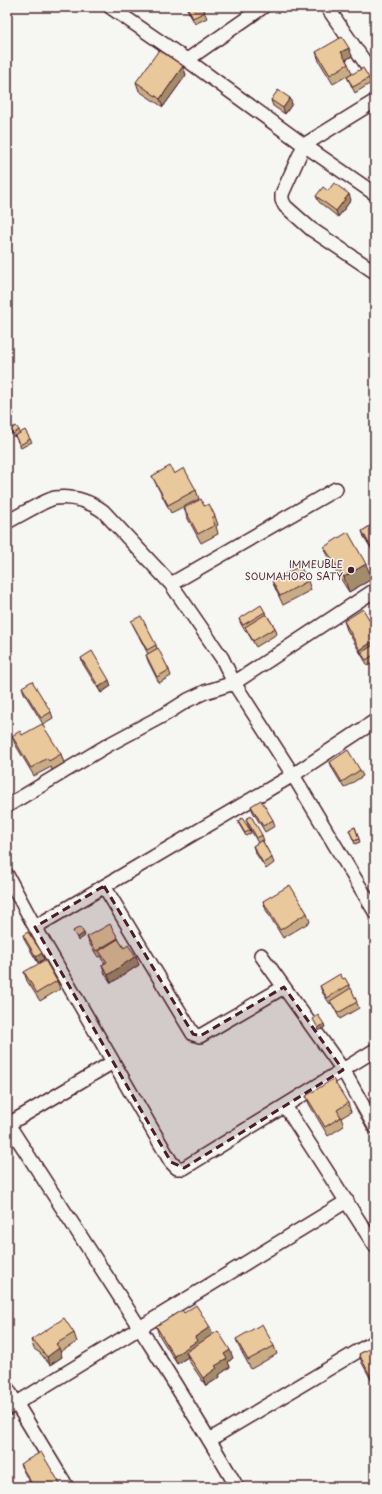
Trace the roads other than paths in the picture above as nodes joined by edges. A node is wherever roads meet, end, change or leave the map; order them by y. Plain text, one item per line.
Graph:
1 (110, 7) edge
2 (263, 7) edge
3 (327, 7) edge
4 (187, 60) junction
5 (375, 77) edge
6 (375, 101) edge
7 (304, 145) junction
8 (375, 194) edge
9 (375, 272) edge
10 (336, 488) dead end
11 (7, 522) edge
12 (171, 584) junction
13 (375, 590) edge
14 (234, 684) junction
15 (375, 721) edge
16 (293, 775) junction
17 (7, 806) edge
18 (7, 875) edge
19 (104, 886) junction
20 (375, 912) edge
21 (35, 927) junction
22 (261, 955) dead end
23 (284, 987) junction
24 (375, 1050) edge
25 (113, 1062) junction
26 (342, 1070) junction
27 (285, 1106) junction
28 (8, 1125) edge
29 (375, 1127) edge
30 (347, 1201) junction
31 (375, 1246) edge
32 (139, 1327) junction
33 (375, 1341) edge
34 (7, 1388) edge
35 (12, 1406) edge
36 (210, 1440) junction
37 (67, 1487) edge
38 (237, 1487) edge

1 - 4 street
2 - 4 street
3 - 5 street
4 - 7 street
6 - 7 street
7 - 8 street
7 - 9 street
10 - 12 street
11 - 12 street
12 - 14 street
13 - 14 street
14 - 16 street
14 - 17 street
15 - 16 street
16 - 19 street
16 - 20 street
18 - 21 street
19 - 21 street
19 - 23 street
21 - 25 street
22 - 23 street
23 - 26 street
24 - 26 street
25 - 27 street
25 - 28 street
26 - 27 street
26 - 29 street
27 - 30 street
28 - 32 street
30 - 31 street
30 - 32 street
32 - 35 street
32 - 36 street
33 - 36 street
34 - 35 street
35 - 37 street
36 - 38 street

